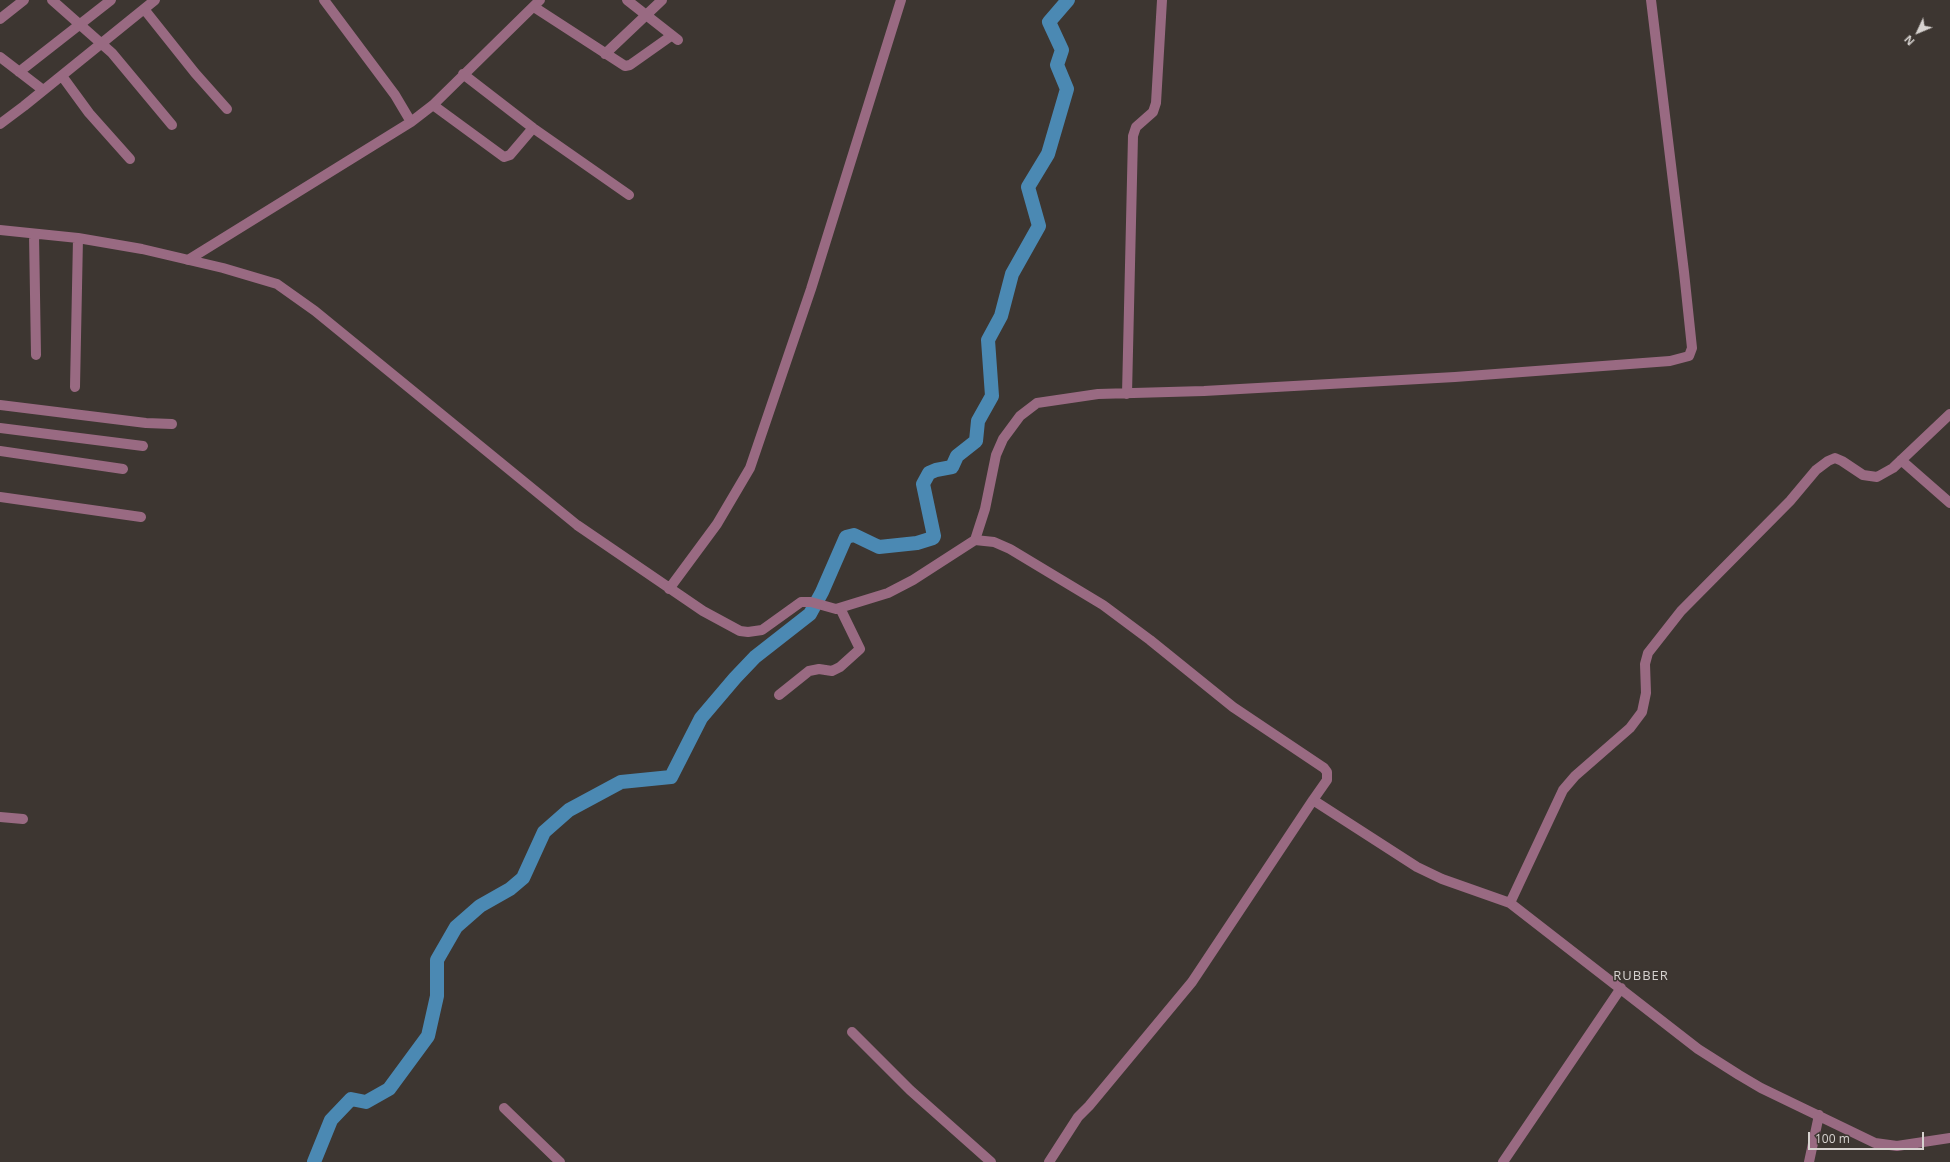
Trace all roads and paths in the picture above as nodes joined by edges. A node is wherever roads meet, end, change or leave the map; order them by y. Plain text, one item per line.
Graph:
1 (24, 0) edge
2 (52, 0) edge
3 (112, 0) edge
4 (155, 0) edge
5 (324, 0) edge
6 (627, 0) edge
7 (662, 0) edge
8 (901, 0) edge
9 (1162, 0) edge
10 (1651, 0) edge
11 (537, 3) edge
12 (144, 8) junction
13 (647, 14) junction
14 (0, 19) edge
15 (79, 24) junction
16 (102, 44) junction
17 (605, 54) junction
18 (0, 57) edge
19 (19, 72) junction
20 (463, 74) junction
21 (62, 76) junction
22 (43, 90) junction
23 (433, 105) junction
24 (227, 108) dead end
25 (411, 122) junction
26 (0, 124) edge
27 (172, 125) dead end
28 (533, 128) junction
29 (130, 159) dead end
30 (629, 195) dead end
31 (0, 230) edge
32 (34, 234) junction
33 (78, 238) junction
34 (188, 260) junction
35 (36, 354) dead end
36 (75, 387) dead end
37 (1127, 394) junction
38 (0, 405) edge
39 (1950, 414) edge
40 (172, 424) dead end
41 (0, 428) edge
42 (143, 446) dead end
43 (0, 452) edge
44 (1901, 460) junction
45 (123, 469) dead end
46 (0, 498) edge
47 (1950, 503) edge
48 (141, 517) dead end
49 (975, 540) junction
50 (669, 589) junction
51 (840, 608) junction
52 (779, 695) dead end
53 (1313, 800) junction
54 (0, 817) edge
55 (23, 819) dead end
56 (1510, 903) junction
57 (1621, 988) junction
58 (852, 1032) dead end
59 (504, 1108) dead end
60 (1818, 1115) junction
61 (1950, 1138) edge
62 (560, 1162) edge
63 (990, 1162) edge
64 (1049, 1162) edge
65 (1503, 1162) edge
66 (1809, 1162) edge

1 - 14 street
2 - 15 street
3 - 15 street
4 - 12 street
5 - 25 street
6 - 13 street
7 - 13 street
8 - 50 street
9 - 37 street
10 - 37 street
11 - 17 street
11 - 20 street
12 - 16 street
12 - 24 street
13 - 17 street
13 - 17 street
15 - 16 street
15 - 19 street
16 - 21 street
16 - 27 street
18 - 19 street
19 - 22 street
20 - 23 street
20 - 28 street
21 - 22 street
21 - 29 street
22 - 26 street
23 - 25 street
23 - 28 street
25 - 34 street
28 - 30 street
31 - 32 street
32 - 33 street
32 - 35 street
33 - 34 street
33 - 36 street
34 - 50 street
37 - 49 street
38 - 40 street
39 - 44 street
41 - 42 street
43 - 45 street
44 - 47 street
44 - 56 street
46 - 48 street
49 - 51 street
49 - 53 street
50 - 51 street
51 - 52 street
53 - 56 street
53 - 64 street
54 - 55 street
56 - 57 street
57 - 60 street
57 - 65 street
58 - 63 street
59 - 62 street
60 - 61 street
60 - 66 street

